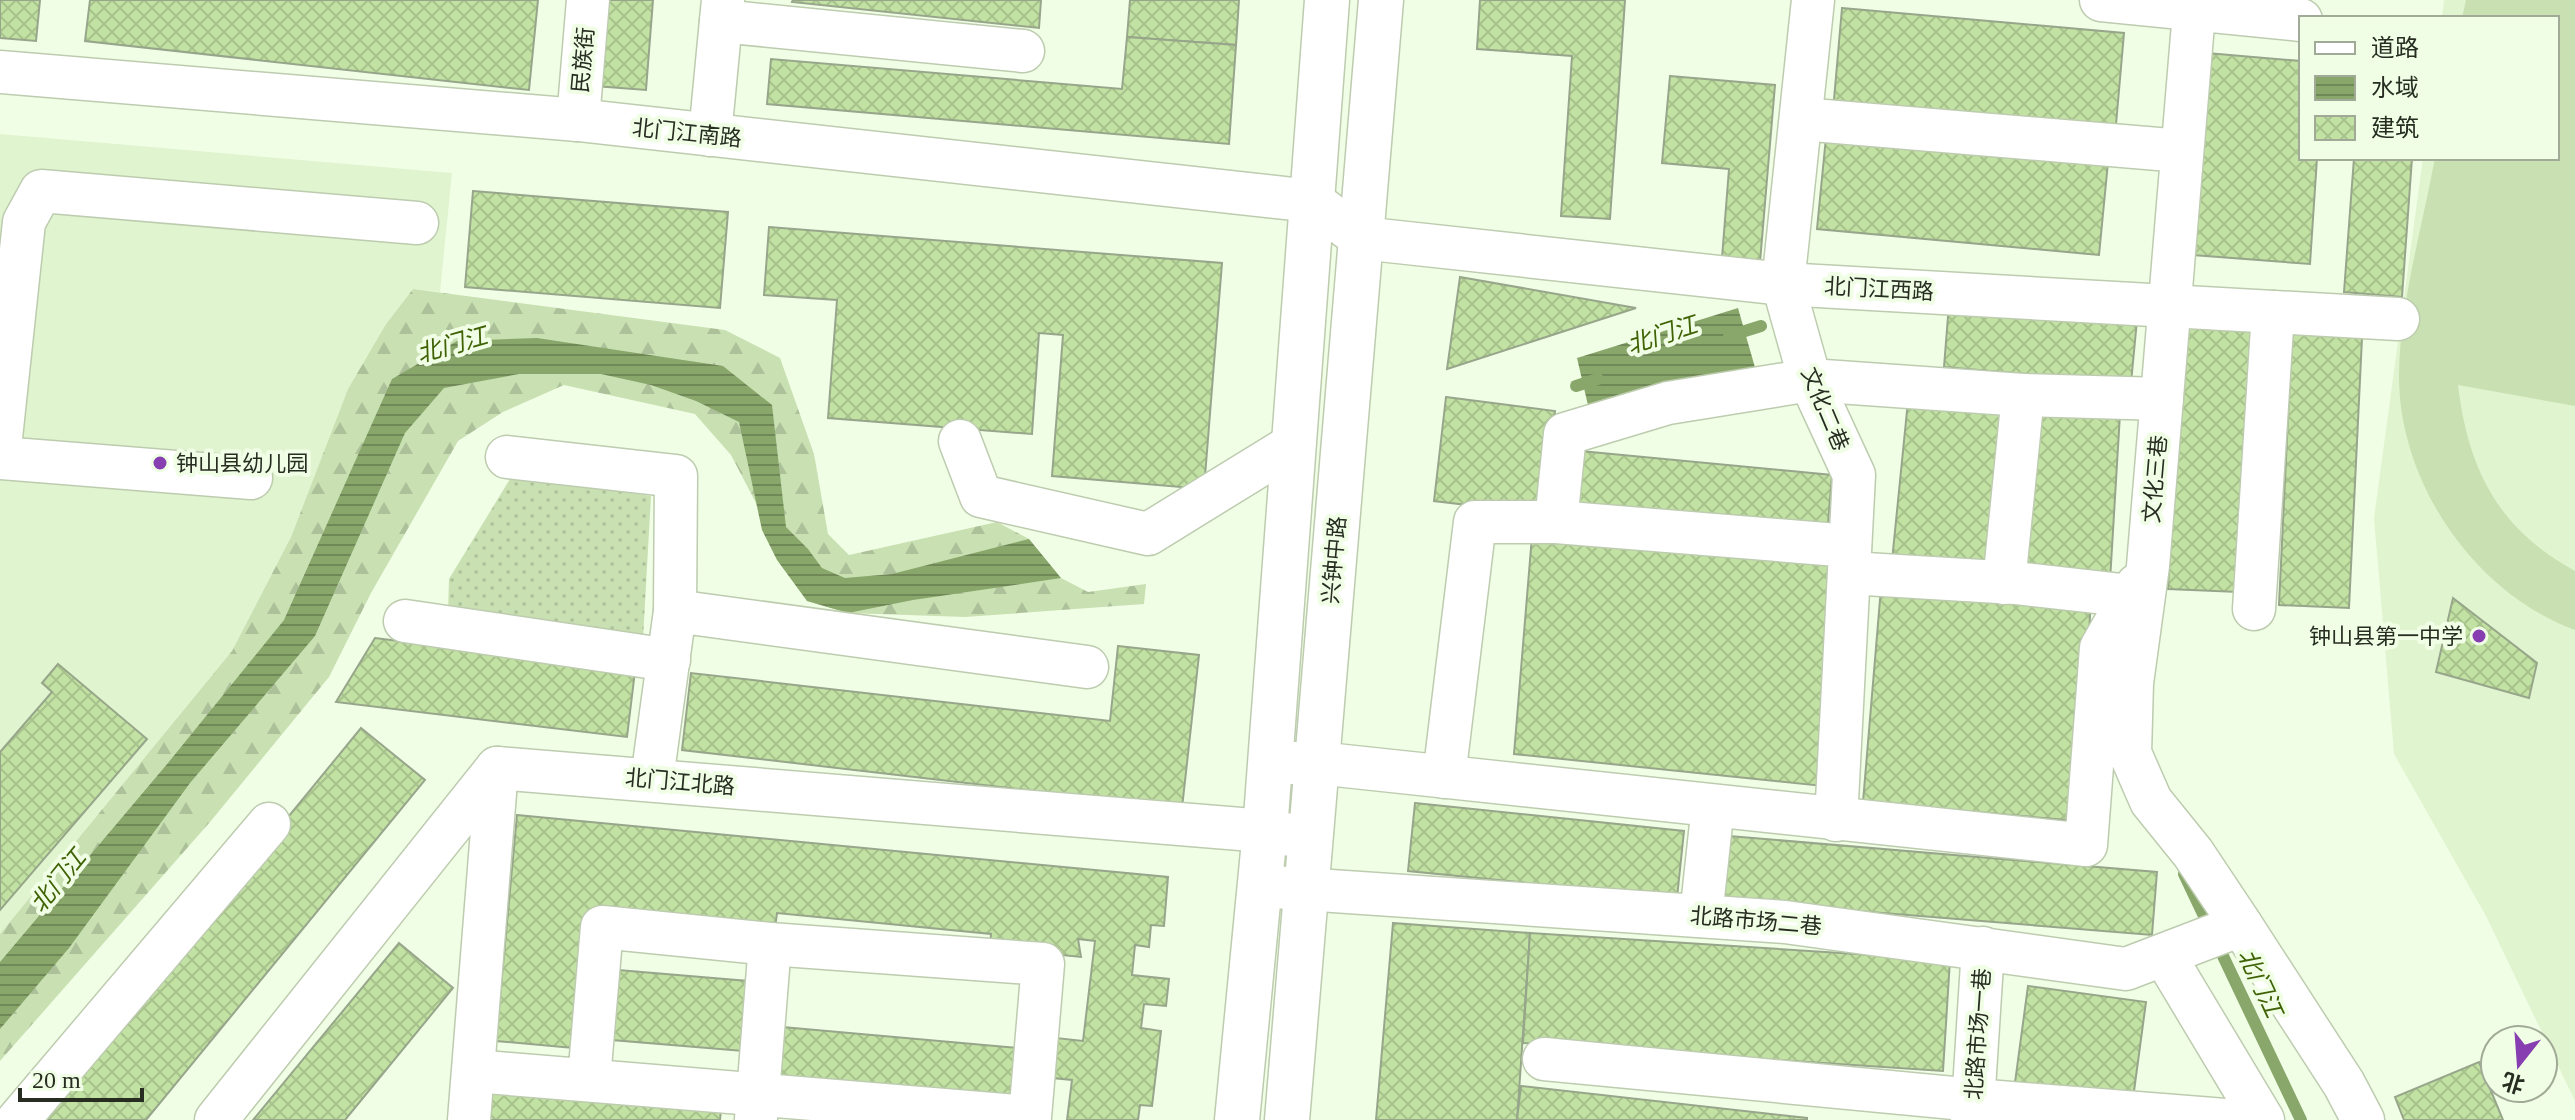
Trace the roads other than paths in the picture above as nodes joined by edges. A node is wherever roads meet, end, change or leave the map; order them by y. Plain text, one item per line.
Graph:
1 (588, 0) edge
2 (1327, 0) edge
3 (1381, 0) edge
4 (1813, 0) edge
5 (2101, 0) edge
6 (2194, 5) edge
7 (722, 11) edge
8 (2299, 20) edge
9 (1023, 51) dead end
10 (0, 72) edge
11 (1801, 119) junction
12 (578, 120) junction
13 (710, 135) junction
14 (2182, 151) junction
15 (1312, 201) junction
16 (12, 221) edge
17 (417, 223) dead end
18 (1361, 238) junction
19 (1783, 284) junction
20 (2169, 307) junction
21 (2273, 312) junction
22 (2398, 319) dead end
23 (1810, 380) junction
24 (2023, 395) junction
25 (2162, 399) junction
26 (960, 441) dead end
27 (1294, 444) junction
28 (0, 447) edge
29 (507, 457) dead end
30 (0, 458) edge
31 (251, 478) dead end
32 (1556, 522) junction
33 (1850, 560) junction
34 (2139, 581) junction
35 (2004, 583) junction
36 (2254, 609) dead end
37 (675, 611) junction
38 (405, 621) dead end
39 (669, 660) junction
40 (1087, 667) dead end
41 (1270, 763) junction
42 (1317, 763) junction
43 (497, 768) junction
44 (1444, 777) junction
45 (652, 779) junction
46 (1713, 806) junction
47 (1836, 820) junction
48 (269, 824) dead end
49 (1265, 831) junction
50 (1311, 838) junction
51 (1260, 886) junction
52 (1307, 889) junction
53 (1701, 916) junction
54 (2241, 925) junction
55 (770, 944) junction
56 (1983, 948) junction
57 (2164, 955) junction
58 (1544, 1059) dead end
59 (474, 1071) junction
60 (589, 1079) junction
61 (1828, 1103) edge
62 (757, 1106) edge
63 (1973, 1110) edge
64 (18, 1120) edge
65 (216, 1120) edge
66 (469, 1120) edge
67 (1237, 1120) edge
68 (1287, 1120) edge
69 (2225, 1120) edge
70 (2263, 1120) edge
71 (2363, 1120) edge

1 - 12 street, 民族街
2 - 15 main road
3 - 18 main road, 兴钟中路
4 - 11 street, 文化二巷
5 - 6 street
6 - 8 street
6 - 14 street, 文化三巷
7 - 9 street
7 - 13 street
10 - 12 street, 北门江南路
11 - 14 street
11 - 19 street, 文化二巷
12 - 13 street, 北门江南路
13 - 15 street, 北门江南路
14 - 20 street, 文化三巷
15 - 18 street
15 - 27 main road
16 - 17 street
16 - 28 street
18 - 19 street, 北门江西路
18 - 42 main road, 兴钟中路
19 - 20 street, 北门江西路
19 - 23 street, 文化二巷
20 - 21 street, 北门江西路
20 - 25 street, 文化三巷
21 - 22 street, 北门江西路
21 - 36 street
23 - 24 street
23 - 32 street
23 - 33 street, 文化二巷
24 - 25 street
24 - 35 street
25 - 34 street, 文化三巷
26 - 27 street
27 - 41 main road
29 - 37 street
30 - 31 street
32 - 33 street
32 - 44 street
33 - 35 street
33 - 47 street, 文化二巷
34 - 35 street
34 - 47 street
34 - 54 street, 文化三巷
37 - 39 street
37 - 40 street
38 - 39 street
39 - 45 street
41 - 42 street
41 - 49 main road
42 - 44 street
42 - 50 main road, 兴钟中路
43 - 45 street, 北门江北路
43 - 59 street
43 - 65 street
44 - 46 street
45 - 49 street, 北门江北路
46 - 47 street
46 - 53 street
48 - 64 street
49 - 50 street, 北门江北路
49 - 51 main road
50 - 52 main road, 兴钟中路
51 - 52 street, 北路市场二巷
51 - 67 main road
52 - 53 street, 北路市场二巷
52 - 68 main road, 兴钟中路
53 - 56 street, 北路市场二巷
54 - 57 street, 北路市场二巷
54 - 71 street, 文化三巷
55 - 60 street
55 - 62 street
55 - 62 street
56 - 57 street, 北路市场二巷
56 - 63 street, 北路市场一巷
57 - 70 street
58 - 61 street
59 - 60 street
59 - 66 street
60 - 62 street
61 - 63 street
63 - 69 street

